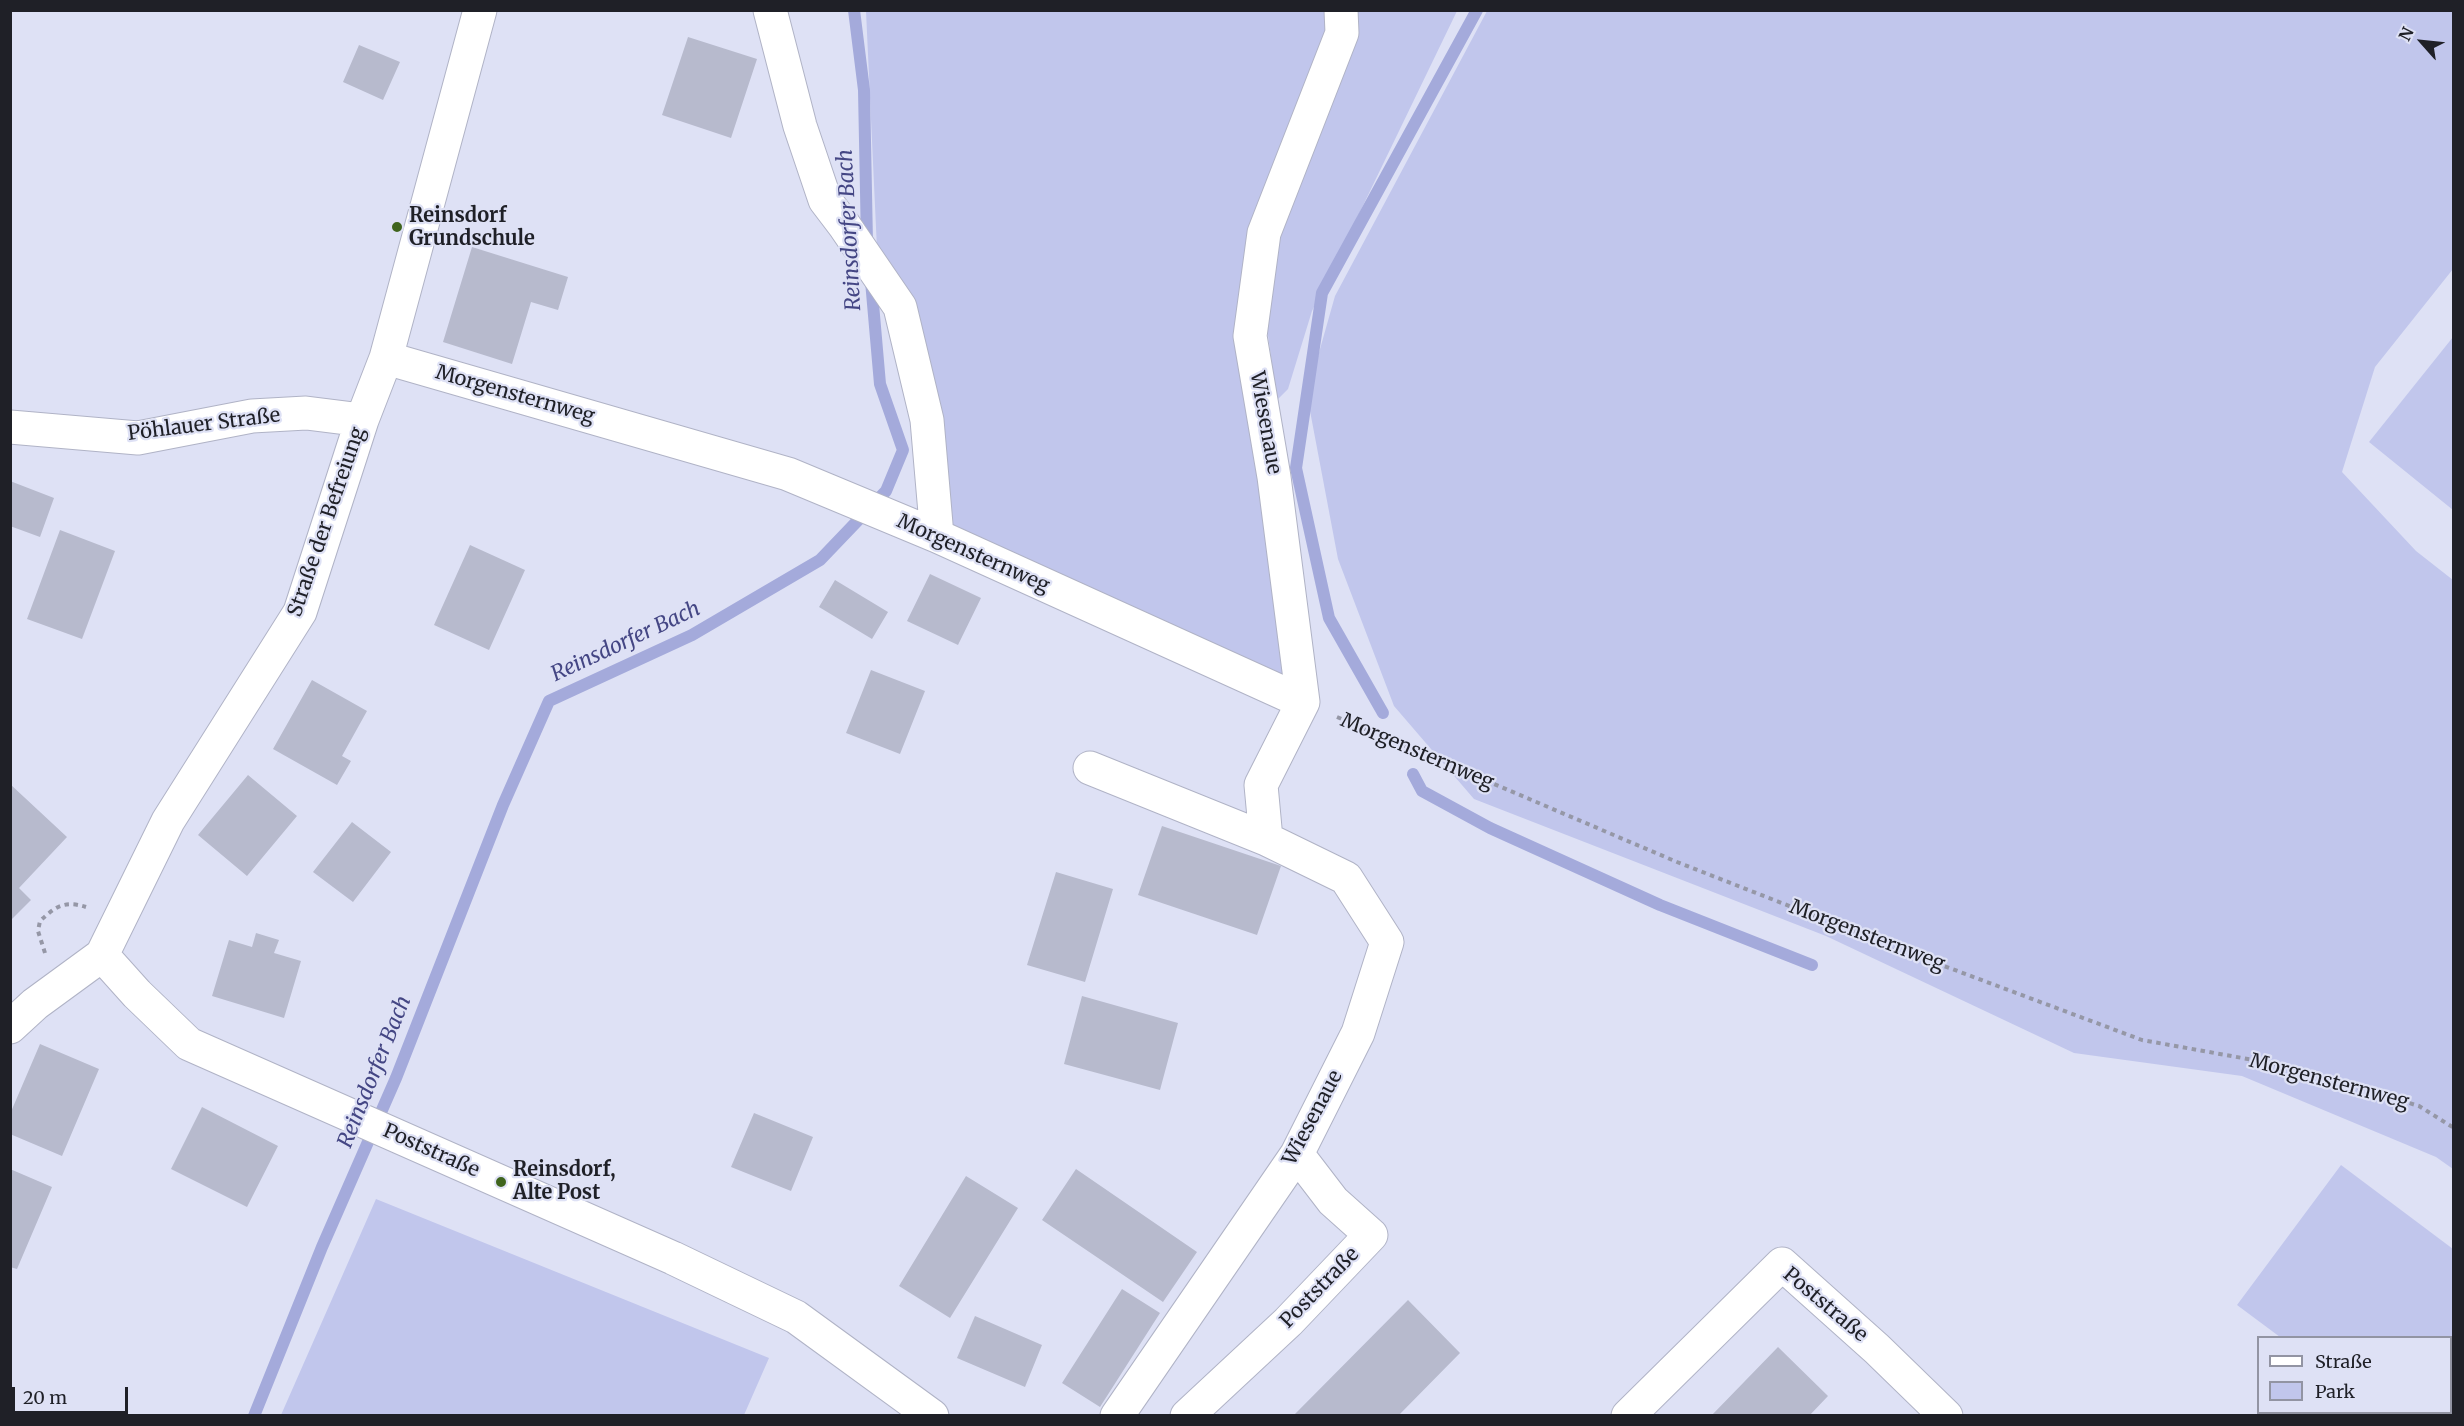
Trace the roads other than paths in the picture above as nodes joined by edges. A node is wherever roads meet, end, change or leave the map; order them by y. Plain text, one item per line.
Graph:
1 (480, 10) edge
2 (770, 10) edge
3 (1341, 10) edge
4 (386, 358) junction
5 (362, 420) junction
6 (10, 427) edge
7 (937, 536) junction
8 (1303, 702) junction
9 (1090, 768) dead end
10 (1266, 838) junction
11 (102, 955) junction
12 (10, 1027) edge
13 (1297, 1154) junction
14 (932, 1416) edge
15 (1116, 1416) edge
16 (1187, 1416) edge
17 (1628, 1416) edge
18 (1946, 1416) edge

1 - 4 street, Straße der Befreiung
2 - 7 street
3 - 8 street, Wiesenaue
4 - 5 street, Straße der Befreiung
4 - 7 street, Morgensternweg
5 - 6 street, Pöhlauer Straße
5 - 11 street, Straße der Befreiung
7 - 8 street, Morgensternweg
8 - 10 street
9 - 10 street, Wiesenaue
10 - 13 street, Wiesenaue
11 - 12 street, Straße der Befreiung
11 - 14 street, Poststraße
13 - 15 street, Wiesenaue
13 - 16 street, Poststraße
17 - 18 street, Poststraße

